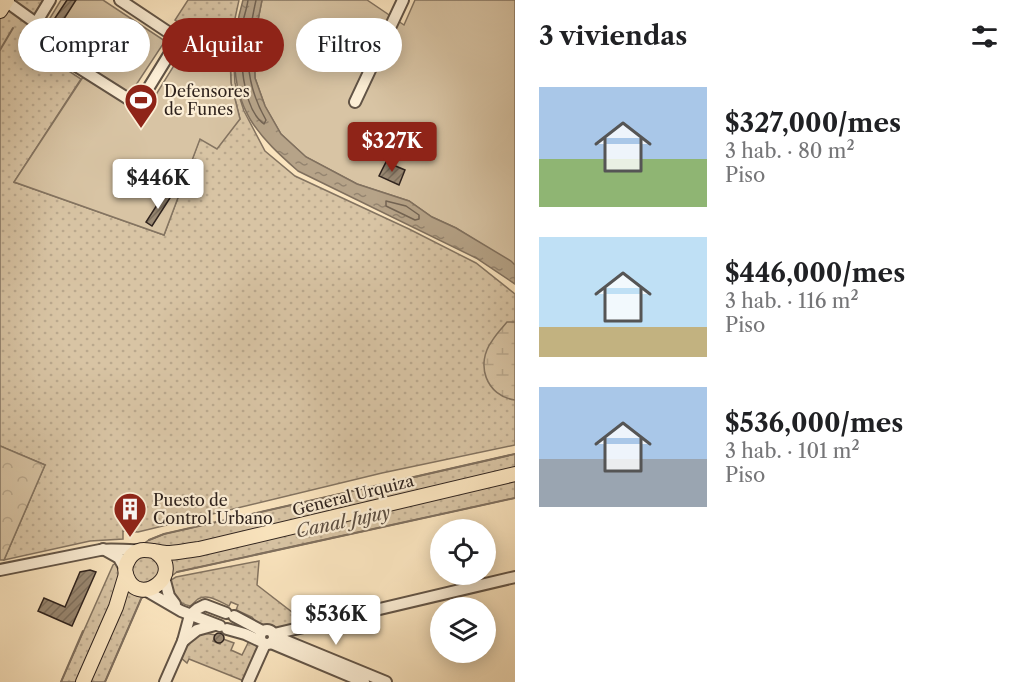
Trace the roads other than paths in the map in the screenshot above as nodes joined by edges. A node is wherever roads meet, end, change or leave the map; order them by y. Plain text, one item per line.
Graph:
1 (50, 0) edge
2 (120, 0) edge
3 (403, 0) edge
4 (4, 3) edge
5 (28, 18) edge
6 (39, 18) edge
7 (147, 18) edge
8 (150, 20) edge
9 (86, 72) edge
10 (355, 102) dead end
11 (515, 474) edge
12 (102, 549) junction
13 (199, 549) junction
14 (148, 550) junction
15 (0, 570) edge
16 (125, 572) junction
17 (165, 574) junction
18 (515, 578) edge
19 (143, 590) junction
20 (186, 613) junction
21 (231, 615) junction
22 (111, 617) junction
23 (225, 628) junction
24 (268, 638) junction
25 (183, 642) junction
26 (380, 681) edge
27 (83, 682) edge
28 (165, 682) edge
29 (248, 682) edge
30 (364, 682) edge

1 - 6 street
2 - 7 street
3 - 10 street
4 - 5 street
8 - 9 street
11 - 13 main road, General Urquiza
12 - 14 street, General Urquiza
12 - 15 street, General Urquiza
12 - 16 street
13 - 14 main road, General Urquiza
13 - 17 main road, General Urquiza
14 - 16 main road
14 - 17 main road
16 - 19 main road
16 - 22 main road
17 - 19 main road
17 - 20 street
18 - 24 street
19 - 20 street
19 - 22 main road
20 - 21 street
20 - 23 street
20 - 25 street
21 - 23 street
21 - 23 street
21 - 24 street
22 - 27 main road
23 - 24 street
23 - 25 street
24 - 26 street
24 - 29 street
24 - 30 street
25 - 28 street

